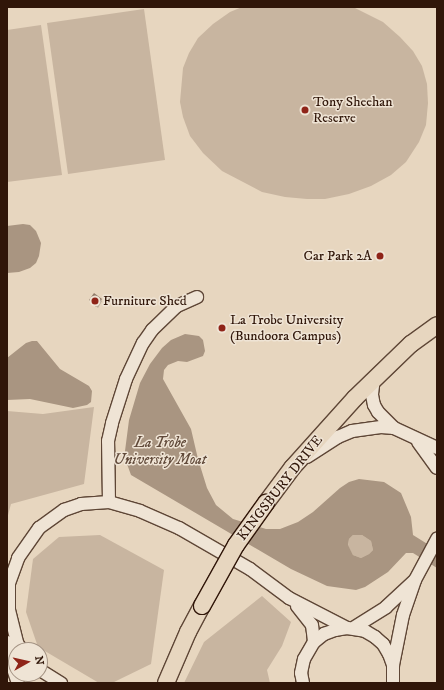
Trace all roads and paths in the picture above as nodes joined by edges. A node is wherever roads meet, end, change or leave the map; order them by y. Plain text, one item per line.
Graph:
1 (197, 297) dead end
2 (437, 324) edge
3 (374, 378) junction
4 (394, 428) junction
5 (416, 439) junction
6 (437, 448) edge
7 (292, 468) junction
8 (437, 468) edge
9 (109, 502) junction
10 (437, 539) edge
11 (415, 580) junction
12 (8, 586) edge
13 (289, 598) junction
14 (350, 628) junction
15 (7, 642) edge
16 (18, 642) edge
17 (314, 642) junction
18 (393, 665) junction
19 (48, 675) edge
20 (18, 683) edge
21 (62, 683) edge
22 (166, 683) edge
23 (302, 683) edge
24 (394, 683) edge

1 - 9 street
2 - 3 main road, KINGSBURY DRIVE
3 - 4 street
3 - 7 main road, KINGSBURY DRIVE
4 - 5 street
4 - 7 street
5 - 6 street
5 - 8 street
7 - 22 main road, KINGSBURY DRIVE, bridge
9 - 12 street
9 - 13 street
10 - 11 street
11 - 14 street
11 - 18 street
12 - 16 street
13 - 14 street
13 - 17 street
14 - 17 street
14 - 18 street
15 - 20 street
17 - 23 street
18 - 24 street
19 - 21 street

